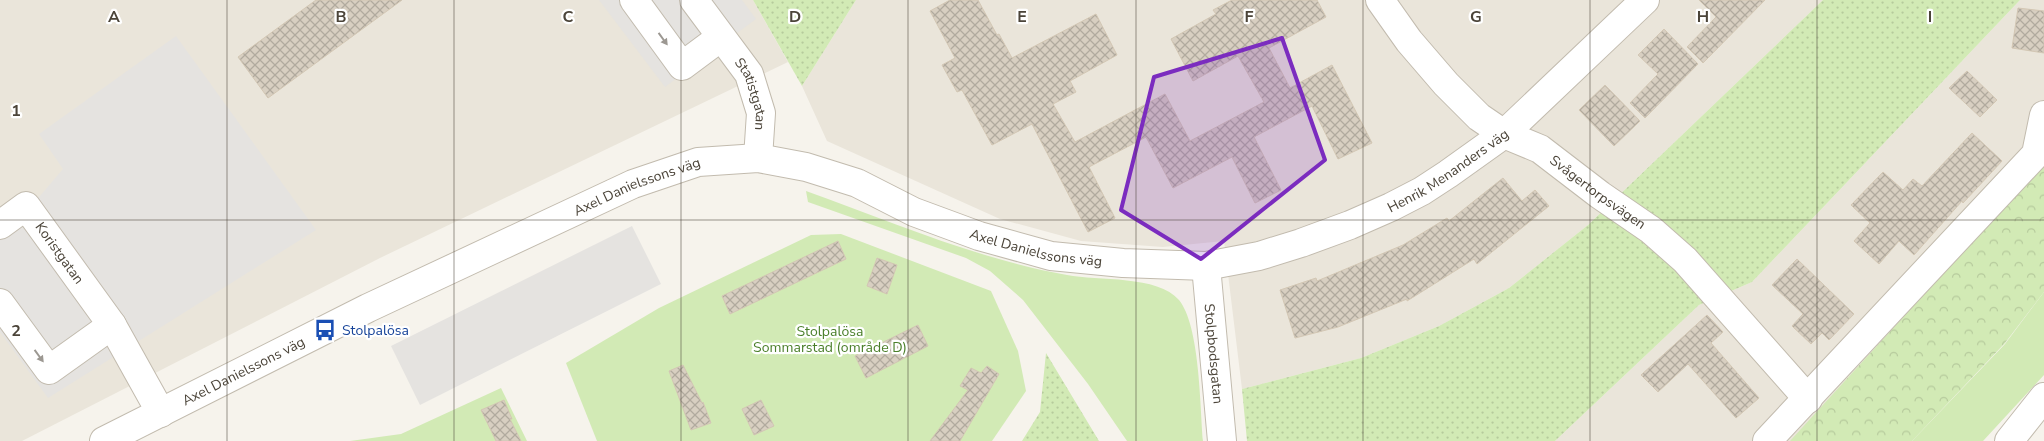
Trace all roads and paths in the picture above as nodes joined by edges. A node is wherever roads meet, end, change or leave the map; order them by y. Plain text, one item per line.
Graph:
1 (634, 0) edge
2 (694, 0) edge
3 (1380, 0) edge
4 (1645, 0) edge
5 (721, 37) junction
6 (2044, 115) edge
7 (1504, 134) junction
8 (758, 158) junction
9 (0, 225) edge
10 (1206, 266) junction
11 (0, 303) edge
12 (112, 325) junction
13 (2044, 396) edge
14 (1808, 399) junction
15 (161, 413) junction
16 (2044, 425) edge
17 (104, 441) edge
18 (1222, 441) edge
19 (1767, 441) edge
20 (2009, 441) edge
21 (2028, 441) edge

1 -> 5 street
2 - 5 street, Statistgatan
3 - 7 street, Svågertorpsvägen
4 - 7 street, Henrik Menanders väg
5 - 8 street, Statistgatan
6 - 14 street
7 - 10 street, Henrik Menanders väg
7 - 14 street, Svågertorpsvägen
8 - 10 street, Axel Danielssons väg
8 - 15 street, Axel Danielssons väg
9 - 12 street, Koristgatan
10 - 18 street, Stolpbodsgatan
11 -> 12 street
12 - 15 street, Koristgatan
13 - 20 street
14 - 19 street
15 - 17 street, Axel Danielssons väg
16 - 21 street

